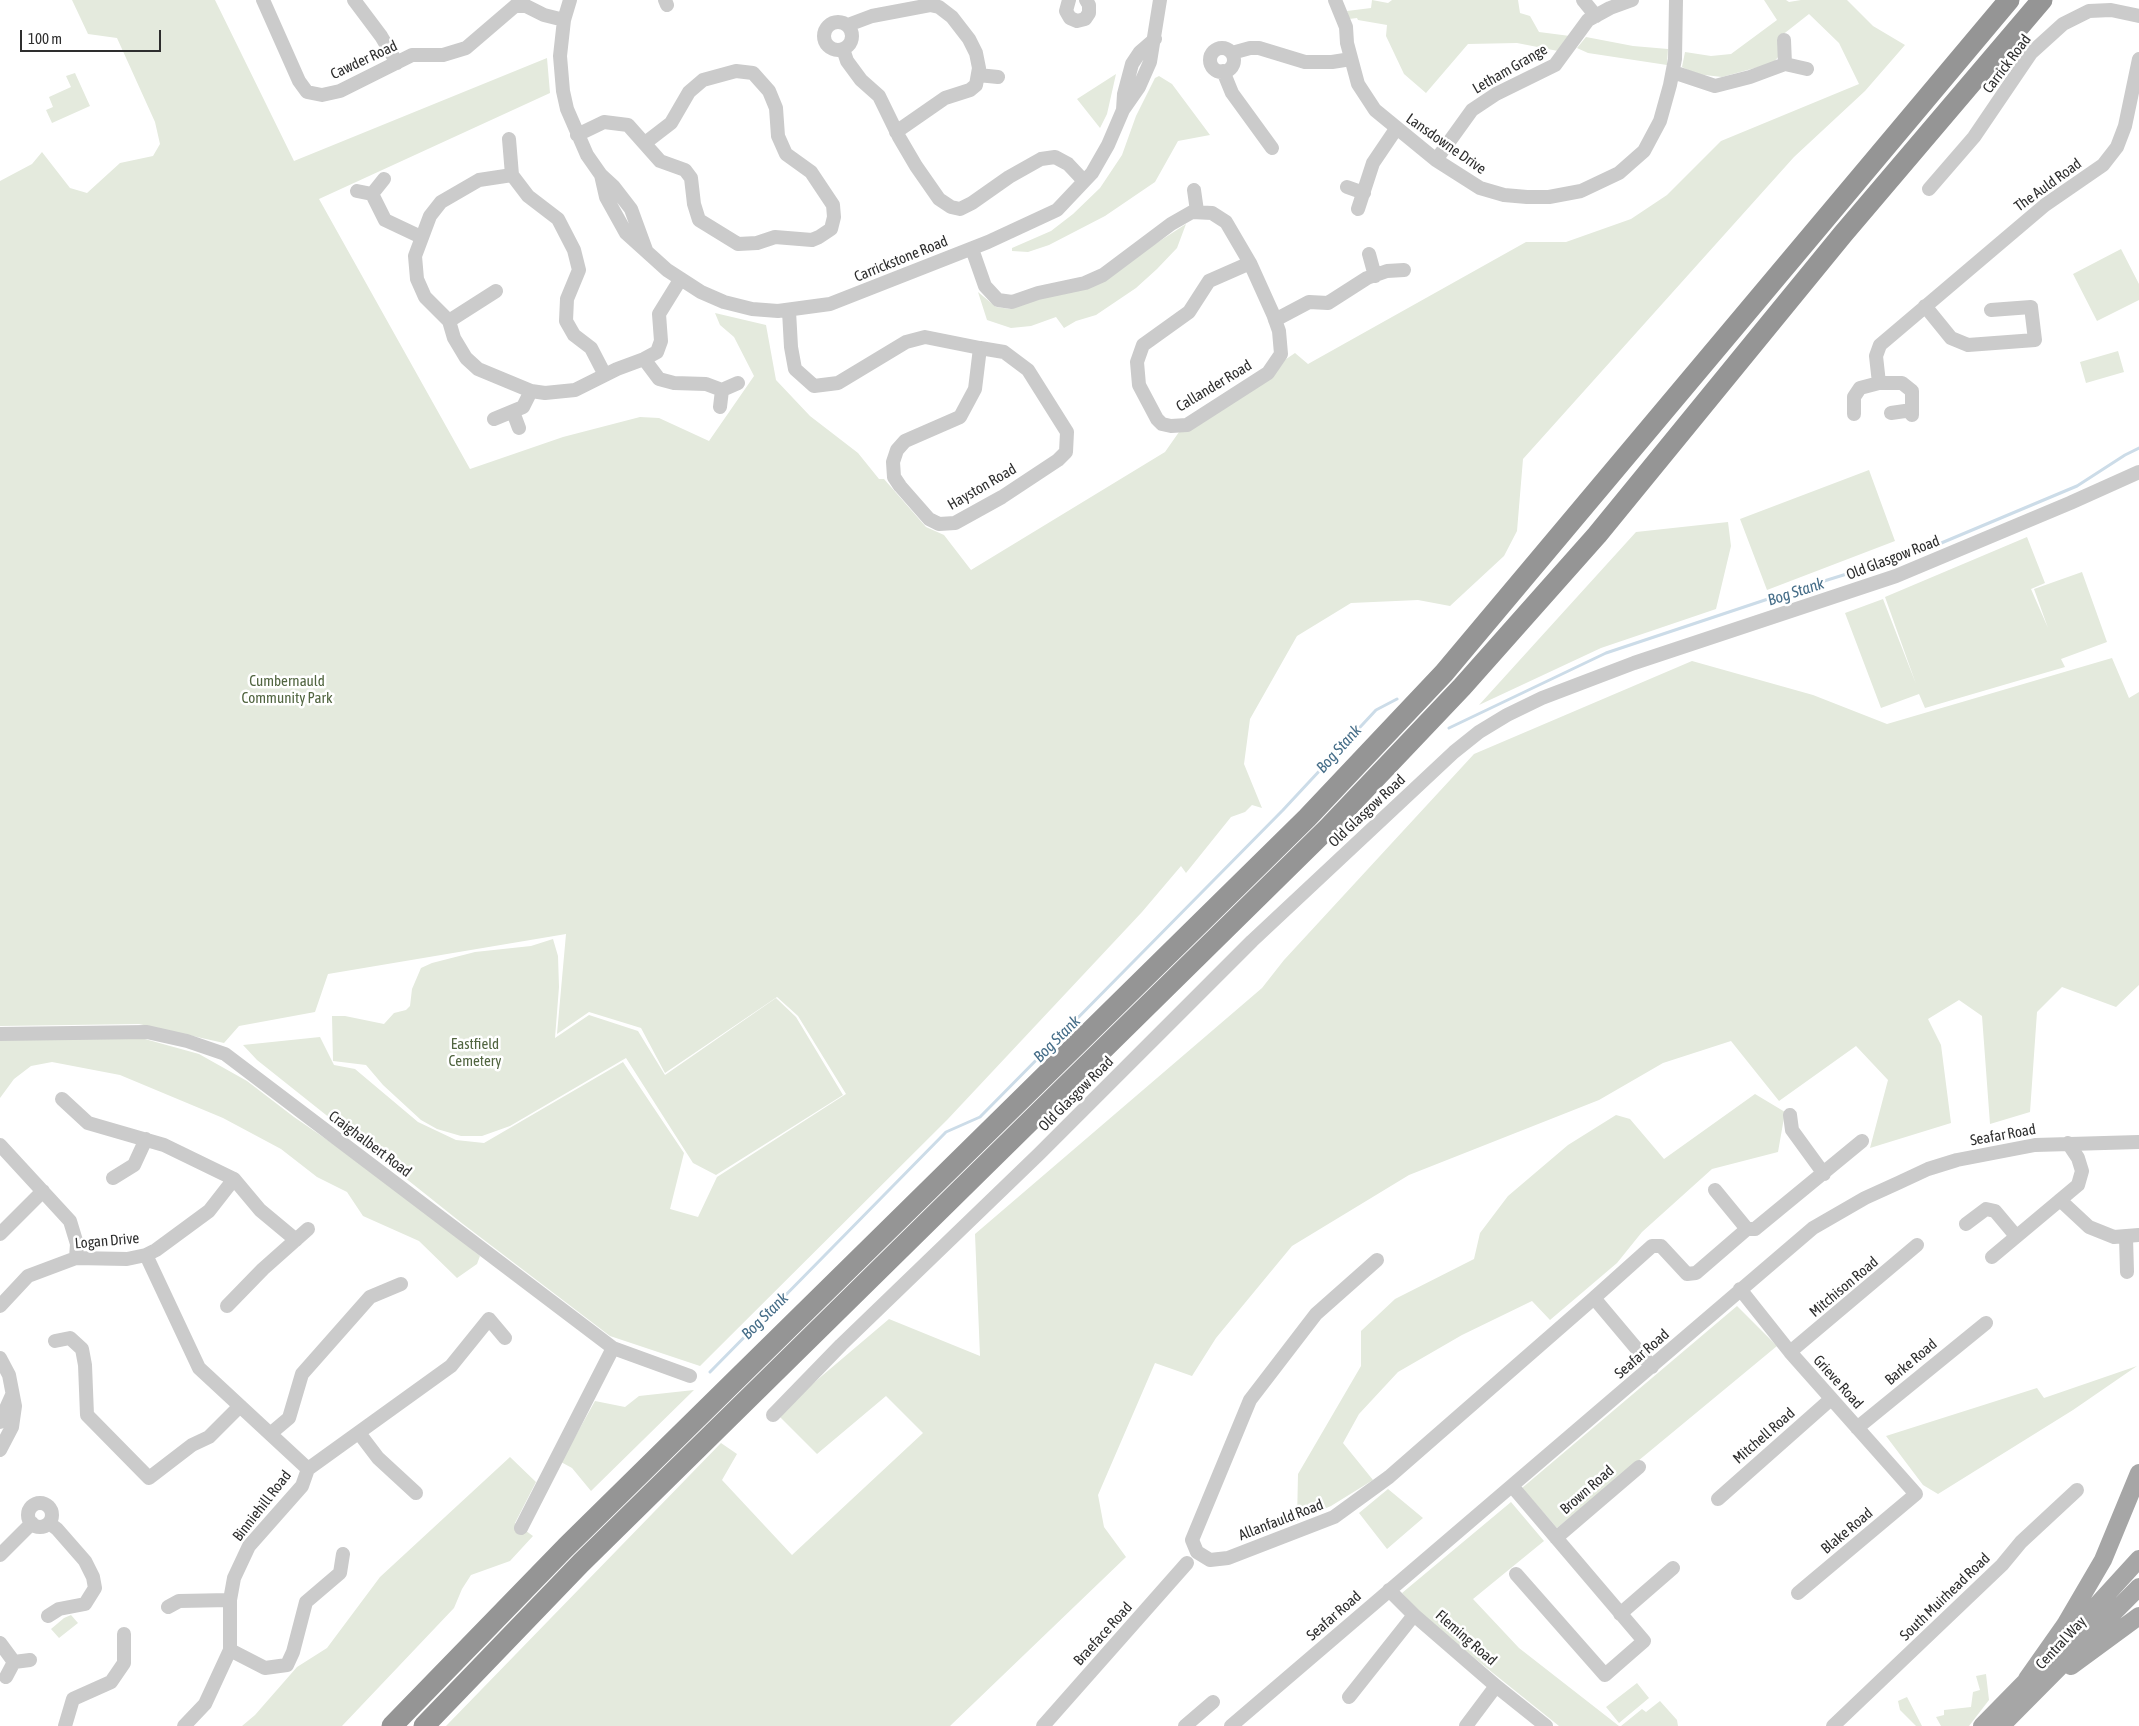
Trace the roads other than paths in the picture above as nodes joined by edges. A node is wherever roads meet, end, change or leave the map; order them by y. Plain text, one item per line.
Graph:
1 (263, 0) edge
2 (354, 0) edge
3 (570, 0) edge
4 (1069, 0) edge
5 (1086, 0) edge
6 (1160, 0) edge
7 (1335, 0) edge
8 (1583, 0) edge
9 (1632, 0) edge
10 (1676, 0) edge
11 (2009, 0) edge
12 (2042, 0) edge
13 (519, 3) edge
14 (1596, 16) junction
15 (2139, 16) edge
16 (564, 20) junction
17 (848, 25) junction
18 (1784, 40) dead end
19 (844, 49) junction
20 (1232, 53) junction
21 (1351, 59) junction
22 (2139, 59) edge
23 (396, 63) junction
24 (1785, 64) junction
25 (1807, 69) dead end
26 (1223, 72) junction
27 (1673, 72) junction
28 (978, 75) junction
29 (998, 77) dead end
30 (1396, 129) junction
31 (896, 132) junction
32 (576, 135) junction
33 (509, 139) dead end
34 (645, 143) junction
35 (1272, 148) dead end
36 (1436, 160) junction
37 (512, 175) junction
38 (384, 179) dead end
39 (1084, 181) junction
40 (1347, 187) dead end
41 (1930, 189) dead end
42 (1194, 190) dead end
43 (357, 191) dead end
44 (1364, 193) junction
45 (372, 194) junction
46 (1358, 209) dead end
47 (1197, 211) junction
48 (422, 237) junction
49 (972, 249) junction
50 (1369, 254) dead end
51 (1250, 263) junction
52 (1404, 270) dead end
53 (1375, 276) junction
54 (680, 280) junction
55 (496, 291) dead end
56 (1925, 306) junction
57 (1991, 310) dead end
58 (790, 311) junction
59 (1275, 320) junction
60 (448, 321) junction
61 (980, 348) junction
62 (644, 359) junction
63 (605, 375) junction
64 (738, 383) dead end
65 (1878, 384) junction
66 (722, 390) junction
67 (531, 391) junction
68 (720, 407) dead end
69 (513, 412) junction
70 (1891, 413) dead end
71 (1854, 414) dead end
72 (494, 419) dead end
73 (519, 428) dead end
74 (2139, 472) edge
75 (0, 1034) edge
76 (62, 1099) dead end
77 (1790, 1115) dead end
78 (146, 1139) junction
79 (1862, 1141) dead end
80 (2102, 1142) junction
81 (2139, 1142) edge
82 (2068, 1143) junction
83 (0, 1145) edge
84 (2082, 1172) junction
85 (1824, 1174) junction
86 (113, 1178) dead end
87 (234, 1180) junction
88 (1714, 1190) dead end
89 (43, 1191) junction
90 (2060, 1200) junction
91 (1966, 1224) dead end
92 (308, 1229) dead end
93 (1748, 1229) junction
94 (0, 1234) edge
95 (2016, 1236) junction
96 (2132, 1236) edge
97 (296, 1240) junction
98 (1917, 1244) dead end
99 (146, 1255) junction
100 (1992, 1257) dead end
101 (76, 1258) junction
102 (1377, 1260) dead end
103 (2128, 1272) dead end
104 (401, 1284) dead end
105 (1740, 1289) junction
106 (1594, 1298) junction
107 (0, 1306) edge
108 (227, 1306) dead end
109 (1986, 1323) dead end
110 (505, 1338) dead end
111 (55, 1341) dead end
112 (613, 1348) junction
113 (1790, 1352) junction
114 (0, 1358) edge
115 (1652, 1367) junction
116 (690, 1376) dead end
117 (12, 1394) junction
118 (1831, 1399) junction
119 (239, 1407) junction
120 (773, 1415) dead end
121 (0, 1422) edge
122 (1857, 1428) junction
123 (359, 1433) junction
124 (270, 1434) junction
125 (0, 1450) edge
126 (1639, 1467) dead end
127 (308, 1469) junction
128 (2139, 1473) edge
129 (1512, 1486) junction
130 (2077, 1490) dead end
131 (416, 1493) dead end
132 (1916, 1494) joint
133 (1718, 1499) dead end
134 (32, 1523) junction
135 (49, 1523) junction
136 (521, 1528) dead end
137 (1556, 1538) junction
138 (343, 1554) dead end
139 (0, 1555) edge
140 (2139, 1558) edge
141 (1187, 1563) dead end
142 (1674, 1568) dead end
143 (1516, 1574) dead end
144 (2139, 1587) edge
145 (1389, 1590) junction
146 (1798, 1593) dead end
147 (230, 1600) junction
148 (168, 1607) dead end
149 (1620, 1614) junction
150 (48, 1616) dead end
151 (1414, 1616) junction
152 (2139, 1616) edge
153 (124, 1634) dead end
154 (0, 1643) edge
155 (230, 1650) junction
156 (30, 1660) dead end
157 (14, 1662) junction
158 (6, 1677) dead end
159 (2033, 1684) junction
160 (1496, 1686) junction
161 (1349, 1697) dead end
162 (1214, 1702) dead end
163 (66, 1726) edge
164 (184, 1726) edge
165 (392, 1726) edge
166 (424, 1726) edge
167 (1043, 1726) edge
168 (1185, 1726) edge
169 (1231, 1726) edge
170 (1466, 1726) edge
171 (1546, 1726) edge
172 (1833, 1726) edge
173 (1982, 1726) edge
174 (2001, 1726) edge

1 - 23 street, Cawder Road
2 - 23 street
3 - 16 street, Carrickstone Road
4 - 5 street
6 - 39 street, Carrickstone Road
7 - 21 street, Lansdowne Drive
8 - 14 street
9 - 14 street, Letham Grange
10 - 27 street, Lansdowne Drive
11 - 165 highway
12 - 166 highway
13 - 16 street, Cawder Road
13 - 23 street, Cawder Road
14 - 36 street, Letham Grange
15 - 41 street, Carrick Road
16 - 32 street, Carrickstone Road
17 - 19 street
17 - 19 street
17 - 28 street
18 - 24 street
19 - 31 street
20 - 21 street
20 - 26 street
20 - 26 street
21 - 30 street, Lansdowne Drive
22 - 56 street, The Auld Road
24 - 25 street
24 - 27 street
26 - 35 street
27 - 36 street, Lansdowne Drive
28 - 29 street
28 - 31 street
30 - 36 street, Lansdowne Drive
30 - 44 street
31 - 39 street
32 - 34 street
32 - 54 street, Carrickstone Road
33 - 37 street
34 - 34 street
37 - 48 street
37 - 63 street
38 - 45 street
39 - 49 street, Carrickstone Road
40 - 44 street
42 - 47 street
43 - 45 street
44 - 46 street
45 - 48 street
47 - 49 street
47 - 51 street, Callander Road
48 - 60 street
49 - 58 street, Carrickstone Road
50 - 53 street
51 - 59 street, Callander Road
51 - 59 street, Callander Road
52 - 53 street
53 - 59 street
54 - 58 street, Carrickstone Road
54 - 62 street
55 - 60 street
56 - 57 street
56 - 65 street, The Auld Road
58 - 61 street, Hayston Road
60 - 67 street
61 - 61 street, Hayston Road
62 - 63 street
62 - 66 street
63 - 67 street
64 - 66 street
65 - 70 street
65 - 71 street
66 - 68 street
67 - 69 street
69 - 72 street
69 - 73 street
74 - 120 street, Old Glasgow Road
75 - 112 street, Craighalbert Road
76 - 78 street
77 - 85 street
78 - 86 street
78 - 87 street
79 - 85 street
80 - 81 street, Seafar Road
80 - 82 street, Seafar Road
80 - 84 street
82 - 84 street
82 - 105 street, Seafar Road
83 - 89 street
84 - 90 street
85 - 93 street
87 - 97 street
87 - 99 street, Logan Drive
88 - 93 street
89 - 94 street
89 - 101 street
90 - 95 street
90 - 96 street
91 - 95 street
92 - 97 street
93 - 106 street, Allanfauld Road
95 - 100 street
96 - 103 street
97 - 108 street
98 - 113 street, Mitchison Road
99 - 101 street, Logan Drive
99 - 119 street, Binniehill Road
101 - 107 street, Logan Drive
102 - 106 street, Allanfauld Road
104 - 124 street
105 - 113 street, Grieve Road
105 - 115 street, Seafar Road
106 - 115 street
109 - 122 street, Barke Road
110 - 123 street, Binniehill Road
111 - 119 street
112 - 116 street, Craighalbert Road
112 - 136 street
113 - 118 street, Grieve Road
114 - 117 street
115 - 129 street, Seafar Road
117 - 121 street
117 - 125 street
118 - 122 street, Grieve Road
118 - 133 street, Mitchell Road
119 - 124 street, Binniehill Road
122 - 132 street, Grieve Road
123 - 127 street, Binniehill Road
123 - 131 street
124 - 127 street, Binniehill Road
126 - 137 street, Brown Road
127 - 147 street, Binniehill Road
128 - 159 main road
129 - 137 street, Brown Road
129 - 145 street, Seafar Road
130 - 172 street, South Muirhead Road
132 - 146 street, Blake Road
134 - 135 street
134 - 135 street
134 - 139 street
135 - 150 street
137 - 149 street, Brown Road
138 - 155 street
140 - 159 main road, Central Way
141 - 167 street, Braeface Road
142 - 149 street
143 - 149 street, Brown Road
144 - 159 main road, Central Way
145 - 151 street, Fleming Road
145 - 169 street, Seafar Road
147 - 148 street
147 - 155 street, Binniehill Road
151 - 160 street, Fleming Road
151 - 161 street, Fleming Road
152 - 159 main road
153 - 163 street
154 - 157 street
155 - 164 street, Binniehill Road
156 - 157 street
157 - 158 street
159 - 173 main road, Central Way
159 - 174 main road, Central Way
160 - 170 street, Fleming Road
160 - 171 street, Fleming Road
162 - 168 street

